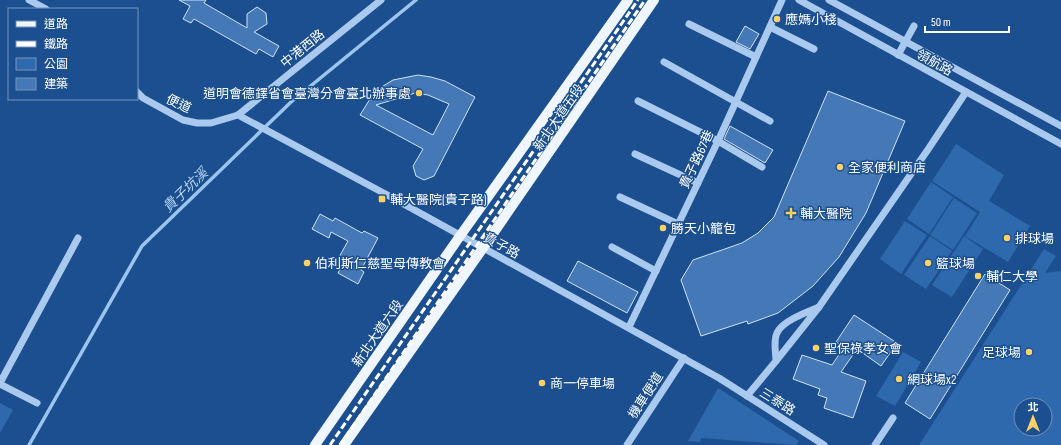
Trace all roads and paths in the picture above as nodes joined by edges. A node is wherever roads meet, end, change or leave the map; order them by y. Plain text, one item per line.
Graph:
1 (30, 0) edge
2 (381, 0) edge
3 (628, 0) edge
4 (654, 0) edge
5 (782, 0) edge
6 (799, 0) edge
7 (829, 0) edge
8 (44, 8) edge
9 (689, 24) dead end
10 (914, 26) dead end
11 (770, 27) junction
12 (906, 41) junction
13 (814, 49) dead end
14 (898, 55) junction
15 (756, 57) junction
16 (664, 62) dead end
17 (966, 92) junction
18 (138, 93) edge
19 (638, 101) dead end
20 (735, 102) junction
21 (238, 115) junction
22 (770, 121) dead end
23 (1061, 126) edge
24 (718, 141) junction
25 (1061, 144) edge
26 (635, 154) dead end
27 (762, 167) dead end
28 (698, 183) junction
29 (620, 196) dead end
30 (678, 224) junction
31 (460, 236) junction
32 (78, 238) dead end
33 (612, 247) dead end
34 (483, 248) junction
35 (656, 271) junction
36 (819, 307) junction
37 (629, 327) junction
38 (684, 358) junction
39 (776, 361) junction
40 (719, 378) joint
41 (0, 384) edge
42 (747, 396) junction
43 (37, 403) dead end
44 (893, 418) dead end
45 (315, 445) edge
46 (344, 445) edge
47 (627, 445) edge
48 (824, 445) edge
49 (875, 445) edge

1 - 8 street
2 - 21 street, 中港西路
3 - 31 main road, 新北大道五段
4 - 34 main road, 新北大道五段
5 - 11 street, 貴子路67巷
6 - 14 street, 領航路
7 - 12 street, 領航路
9 - 15 street
10 - 12 street
11 - 13 street
11 - 15 street, 貴子路67巷
12 - 14 street
12 - 23 street, 領航路
14 - 17 street, 領航路
15 - 20 street, 貴子路67巷
16 - 20 street
17 - 25 street, 領航路
17 - 36 street
18 - 21 street, 便道
19 - 24 street
20 - 22 street
20 - 24 street, 貴子路67巷
21 - 31 street, 貴子路
24 - 27 street
24 - 28 street, 貴子路67巷
26 - 28 street
28 - 30 street, 貴子路67巷
29 - 30 street
30 - 35 street, 貴子路67巷
31 - 34 street, 貴子路
31 - 45 main road, 新北大道六段
32 - 41 street
33 - 35 street
34 - 37 street, 貴子路
34 - 46 main road
35 - 37 street, 貴子路67巷
36 - 39 street
36 - 39 street
37 - 38 street, 貴子路
38 - 40 street, 貴子路
38 - 47 street, 機車便道
39 - 42 street
40 - 42 street, 三泰路
41 - 43 street
42 - 48 street, 三泰路
44 - 49 street

